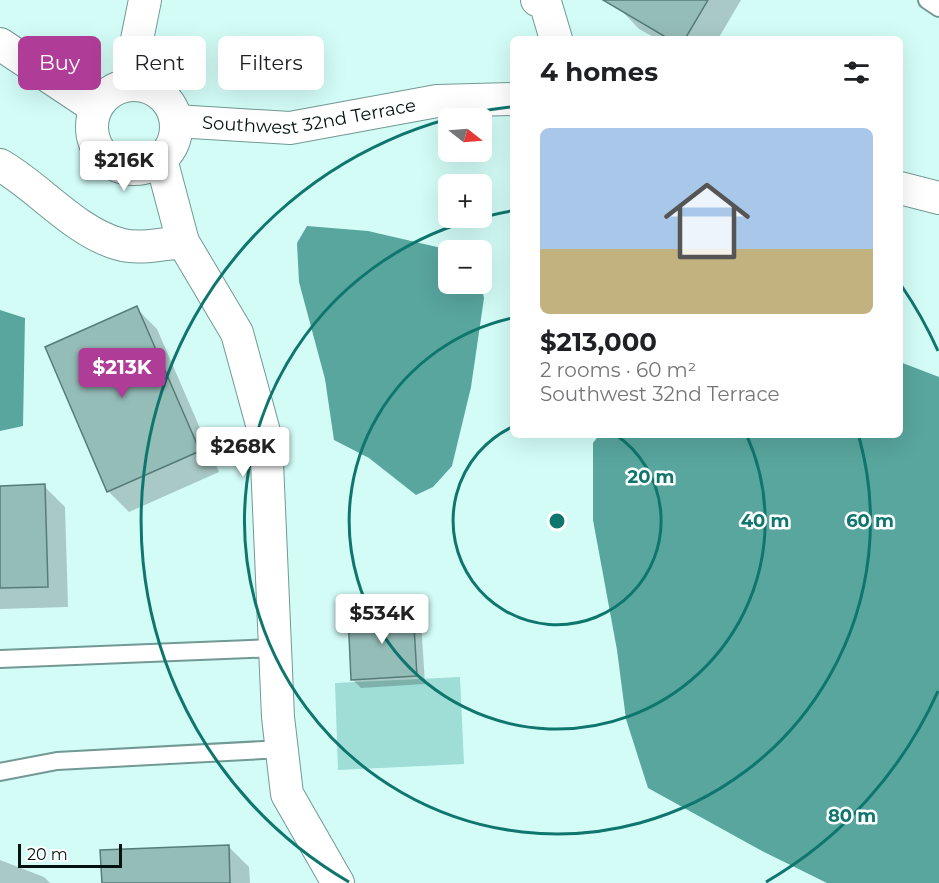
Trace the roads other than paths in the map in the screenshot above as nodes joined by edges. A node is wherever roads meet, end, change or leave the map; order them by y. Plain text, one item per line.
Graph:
1 (144, 0) edge
2 (927, 0) edge
3 (543, 1) edge
4 (939, 8) edge
5 (137, 36) edge
6 (555, 36) edge
7 (0, 44) edge
8 (117, 90) edge
9 (152, 90) edge
10 (510, 99) edge
11 (96, 108) junction
12 (176, 122) junction
13 (161, 159) junction
14 (0, 165) edge
15 (903, 189) edge
16 (938, 196) edge
17 (183, 242) junction
18 (276, 648) junction
19 (0, 659) edge
20 (282, 749) junction
21 (0, 772) edge
22 (338, 883) edge

1 - 5 street
2 - 4 lane
3 - 6 street
7 - 11 street
8 - 11 street
9 - 12 street, Southwest 32nd Terrace
10 - 12 street, Southwest 32nd Terrace
11 - 13 street
12 - 13 street, Southwest 32nd Terrace
13 - 17 street
14 - 17 street
15 - 16 street
17 - 18 street
18 - 19 lane
18 - 20 street
20 - 21 lane
20 - 22 street

